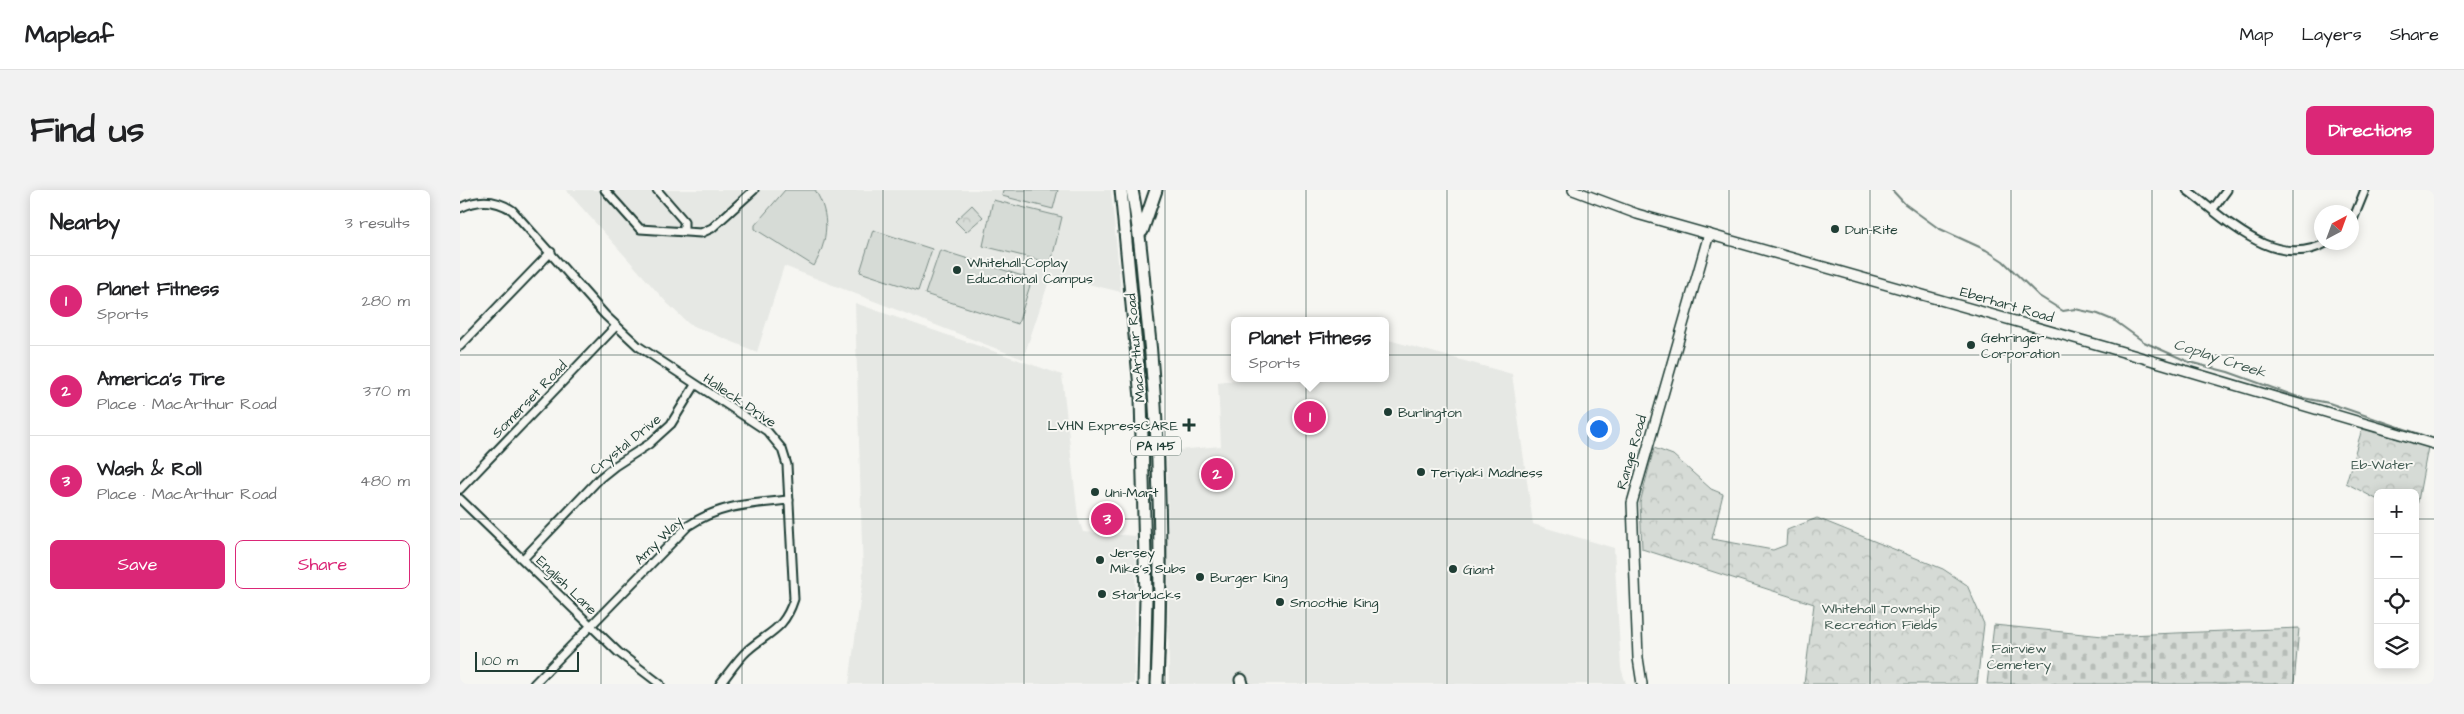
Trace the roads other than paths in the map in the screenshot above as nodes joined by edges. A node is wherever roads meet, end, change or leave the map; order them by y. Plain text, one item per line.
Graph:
1 (605, 190) edge
2 (657, 190) edge
3 (754, 190) edge
4 (1121, 190) edge
5 (1132, 190) edge
6 (1156, 190) edge
7 (1573, 190) edge
8 (2187, 190) edge
9 (2227, 190) edge
10 (2365, 190) edge
11 (2359, 205) edge
12 (460, 208) edge
13 (2213, 209) junction
14 (684, 231) junction
15 (1709, 234) junction
16 (2314, 246) edge
17 (550, 252) junction
18 (1141, 253) junction
19 (616, 326) junction
20 (460, 346) edge
21 (695, 385) junction
22 (2434, 444) edge
23 (460, 489) edge
24 (460, 499) edge
25 (789, 500) junction
26 (523, 559) junction
27 (591, 626) junction
28 (534, 684) edge
29 (660, 684) edge
30 (720, 684) edge
31 (1144, 684) edge
32 (1157, 684) edge
33 (1642, 684) edge

1 - 14 street
2 - 14 street
3 - 14 street
4 - 31 highway, MacArthur Road / PA 145
5 - 18 highway, MacArthur Road / PA 145
6 - 18 highway
7 - 15 street, Eberhart Road
8 - 13 street
9 - 13 street
10 - 11 street
12 - 17 street, Halleck Drive
13 - 16 street
15 - 22 street, Eberhart Road
15 - 33 street, Range Road
17 - 19 street, Halleck Drive
17 - 20 street
18 - 32 highway, MacArthur Road / PA 145
19 - 21 street, Halleck Drive
19 - 23 street, Somerset Road
21 - 25 street, Halleck Drive
21 - 26 street, Crystal Drive
24 - 26 street, English Lane
25 - 27 street, Amy Way
25 - 30 street, Halleck Drive
26 - 27 street, English Lane
27 - 28 street
27 - 29 street, English Lane

